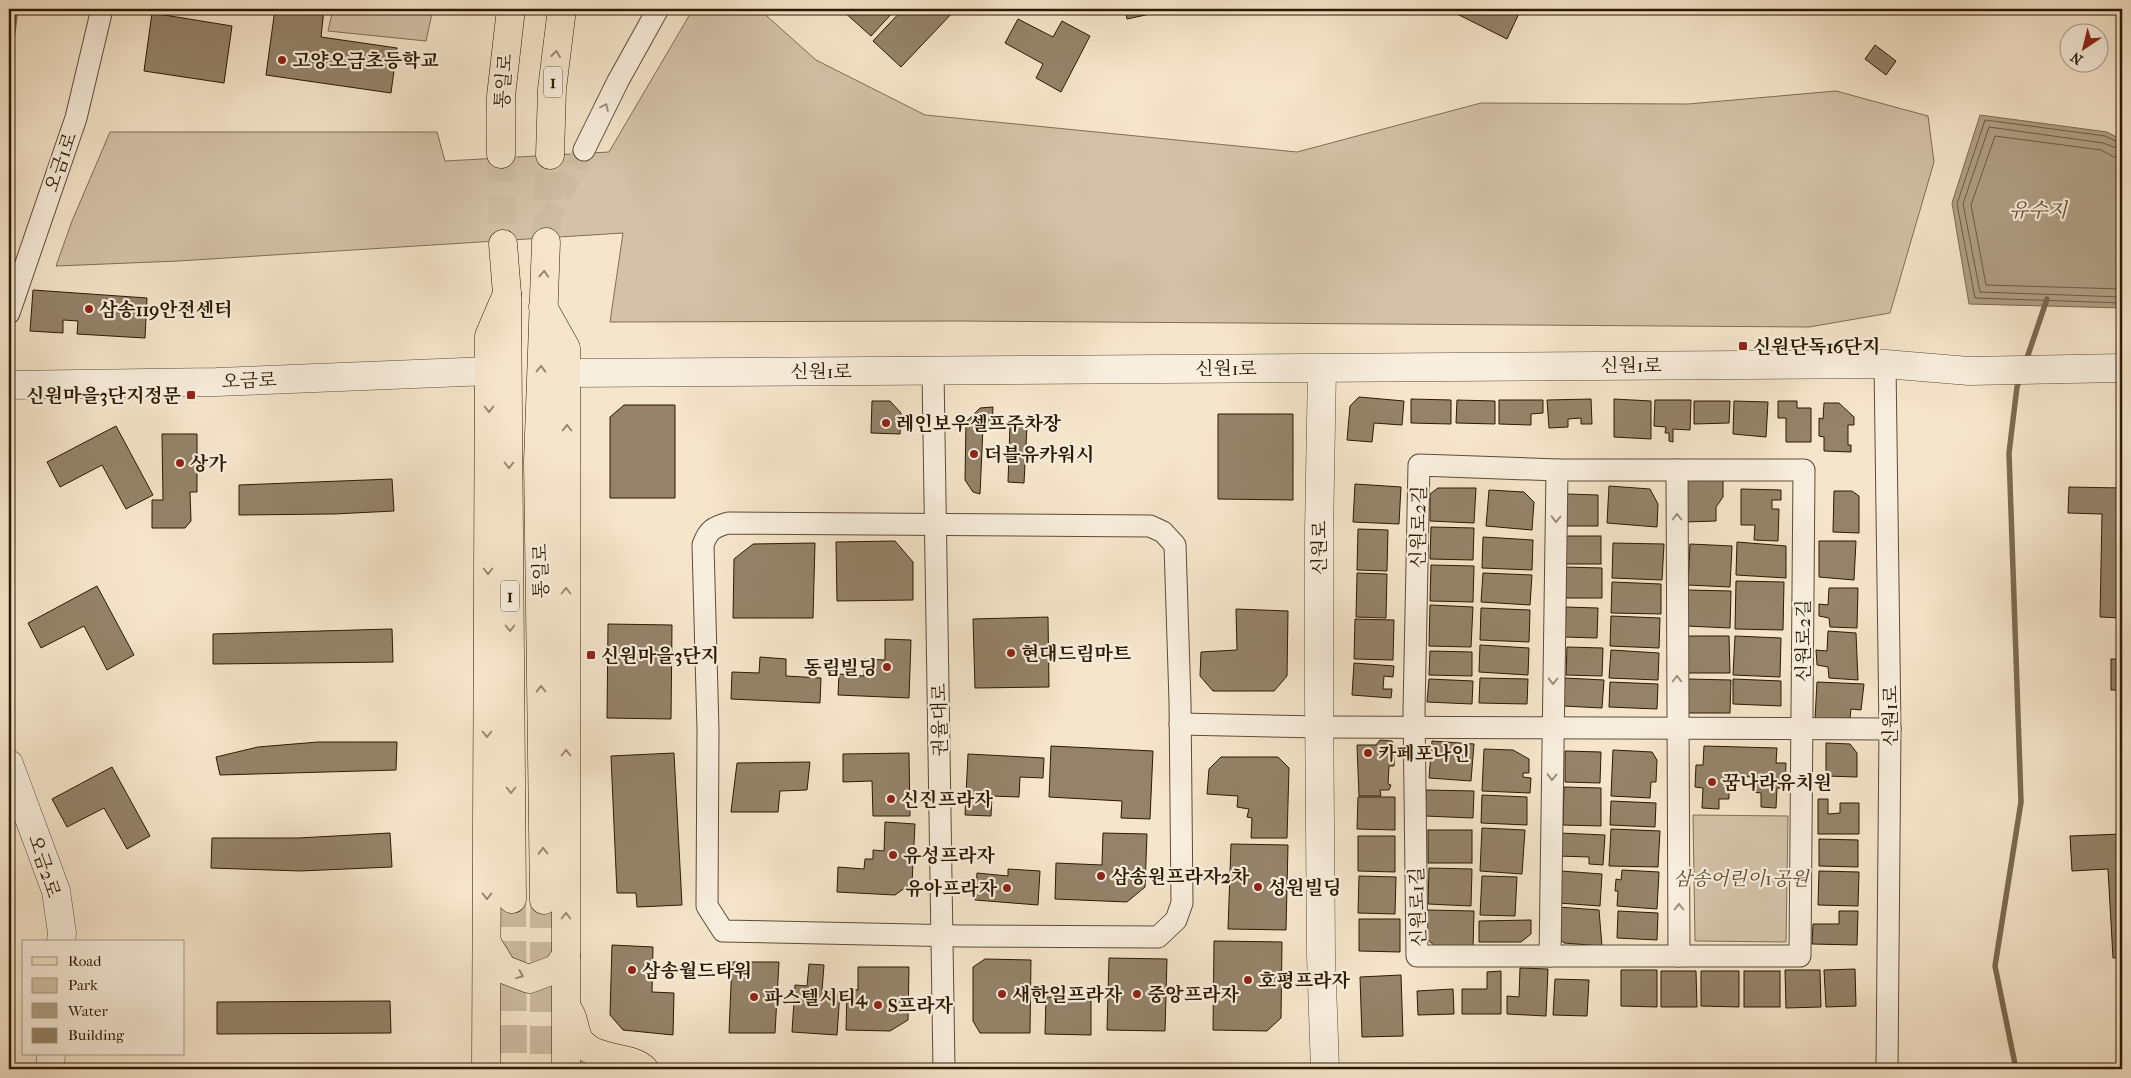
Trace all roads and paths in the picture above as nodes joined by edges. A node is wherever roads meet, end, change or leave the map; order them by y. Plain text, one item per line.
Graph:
1 (102, 9) edge
2 (511, 9) edge
3 (562, 9) edge
4 (658, 9) edge
5 (584, 150) tunnel mouth
6 (501, 154) tunnel mouth
7 (550, 155) tunnel mouth
8 (546, 242) tunnel mouth
9 (503, 244) tunnel mouth
10 (508, 294) junction
11 (543, 307) junction
12 (9, 313) edge
13 (1885, 364) junction
14 (2122, 368) edge
15 (1322, 369) junction
16 (489, 371) junction
17 (933, 371) junction
18 (567, 373) junction
19 (9, 385) edge
20 (1557, 470) junction
21 (1677, 470) junction
22 (936, 524) junction
23 (1180, 724) junction
24 (1320, 727) junction
25 (1414, 727) junction
26 (1553, 728) junction
27 (1678, 728) junction
28 (1802, 729) junction
29 (1890, 729) junction
30 (9, 764) edge
31 (512, 899) tunnel mouth
32 (544, 900) tunnel mouth
33 (942, 936) junction
34 (61, 940) edge
35 (487, 943) junction
36 (566, 956) junction
37 (1550, 956) junction
38 (1679, 956) junction
39 (565, 1004) junction
40 (51, 1056) edge
41 (50, 1069) edge
42 (486, 1069) edge
43 (566, 1069) edge
44 (644, 1069) edge
45 (944, 1069) edge
46 (1324, 1069) edge
47 (1887, 1069) edge

1 - 12 street, 오금1로
2 - 6 main road, 통일로
7 -> 3 main road, 1
5 -> 4 street
11 -> 8 main road, 통일로 / 1
9 - 10 main road, 통일로 / 1
10 - 16 main road
10 -> 31 main road, 통일로 / 1
11 - 18 main road
32 -> 11 main road, 통일로 / 1
13 - 14 street, 신원1로
13 - 15 street, 신원1로
13 - 29 street, 신원1로
15 - 17 street, 신원1로
15 - 24 street, 신원로
16 - 19 street, 오금로
16 -> 35 main road
17 - 18 street, 신원1로
17 - 22 street, 권율대로
36 -> 18 main road
20 - 21 street, 신원로2길
20 - 25 street, 신원로2길
20 -> 26 street
27 -> 21 street
21 - 28 street, 신원로2길
22 - 23 street
22 - 33 street, 권율대로
22 - 33 street
23 - 24 street
23 - 33 street
24 - 25 street
24 - 46 street, 신원로
25 - 26 street
25 - 37 street, 신원로1길
26 - 27 street
26 -> 37 street
27 - 28 street
38 -> 27 street
28 - 29 street
28 - 38 street, 신원로1길
29 - 47 street, 신원1로
30 - 34 street, 오금2로
33 - 45 street, 권율대로
35 -> 36 main road
35 - 42 main road
36 - 39 main road
37 - 38 street, 신원로1길
39 - 43 main road
39 - 44 main road
40 - 41 street

